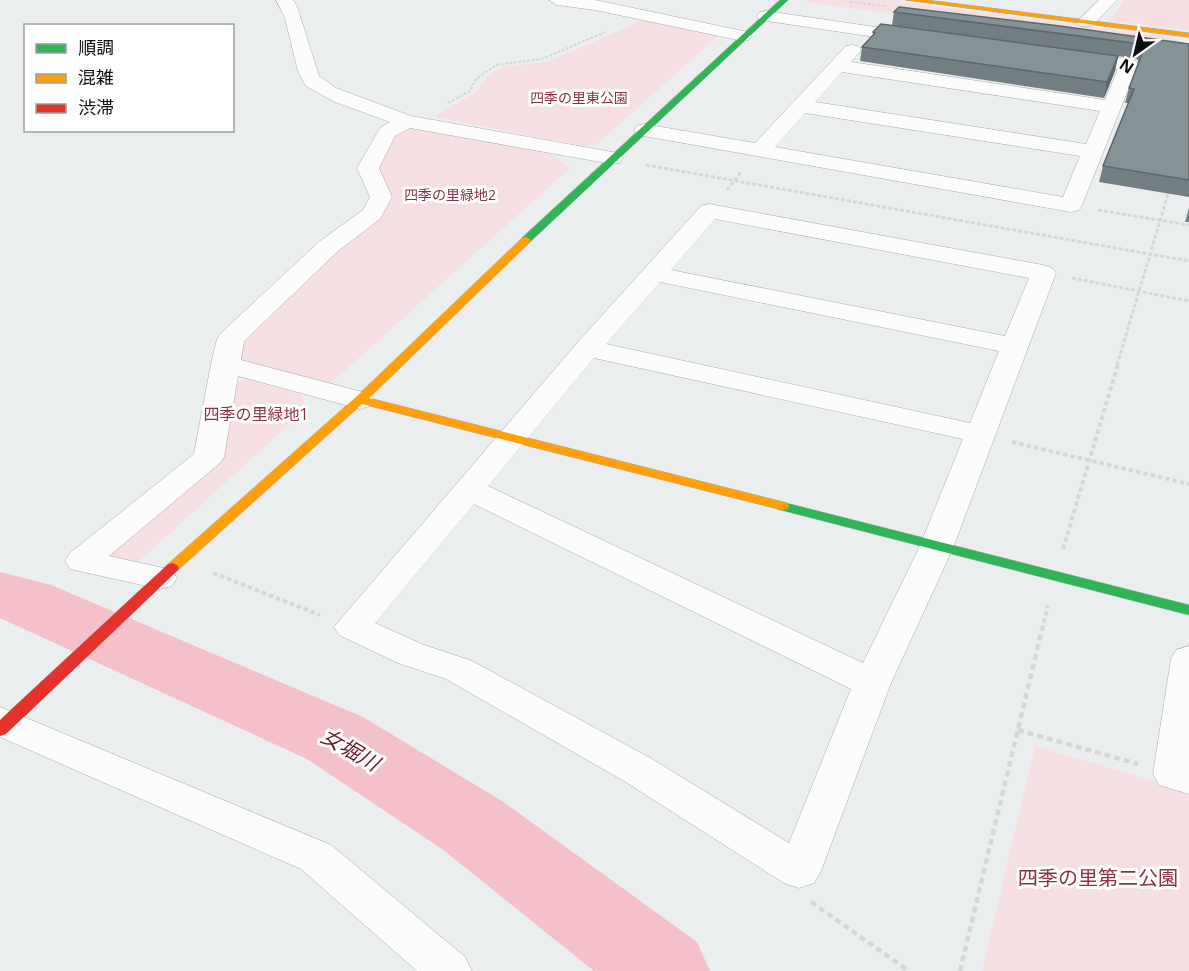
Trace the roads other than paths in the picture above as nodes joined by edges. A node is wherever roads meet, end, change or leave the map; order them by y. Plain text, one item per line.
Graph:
1 (284, 0) edge
2 (557, 0) edge
3 (784, 0) edge
4 (910, 0) edge
5 (1109, 0) edge
6 (766, 16) junction
7 (1086, 22) junction
8 (869, 31) junction
9 (1189, 35) edge
10 (743, 36) junction
11 (940, 41) edge
12 (1058, 56) edge
13 (837, 66) junction
14 (800, 106) junction
15 (1112, 107) junction
16 (407, 122) junction
17 (644, 130) junction
18 (759, 151) junction
19 (1093, 152) junction
20 (612, 158) junction
21 (655, 274) junction
22 (1015, 346) junction
23 (588, 348) junction
24 (225, 364) junction
25 (360, 400) junction
26 (981, 434) junction
27 (513, 437) junction
28 (469, 489) junction
29 (936, 548) junction
30 (164, 575) junction
31 (1189, 610) edge
32 (1189, 659) edge
33 (872, 682) junction
34 (2, 725) edge
35 (1181, 776) edge
36 (449, 971) edge

1 - 16 street
2 - 10 street
3 - 6 street
4 - 7 street
5 - 7 street
6 - 8 street
6 - 10 street
7 - 9 street
8 - 11 street
8 - 13 street
10 - 17 street
12 - 15 street
13 - 14 street
13 - 15 street
14 - 18 street
14 - 19 street
15 - 19 street
16 - 20 street
16 - 24 street
17 - 18 street
17 - 20 street
18 - 19 street
20 - 25 street
21 - 22 street
21 - 22 street
21 - 23 street
22 - 26 street
23 - 26 street
23 - 27 street
24 - 25 street
24 - 30 street
25 - 27 street
25 - 30 street
26 - 29 street
27 - 28 street
27 - 29 street
28 - 33 street
28 - 33 street
29 - 31 street
29 - 33 street
30 - 34 street
32 - 35 street
34 - 36 street

